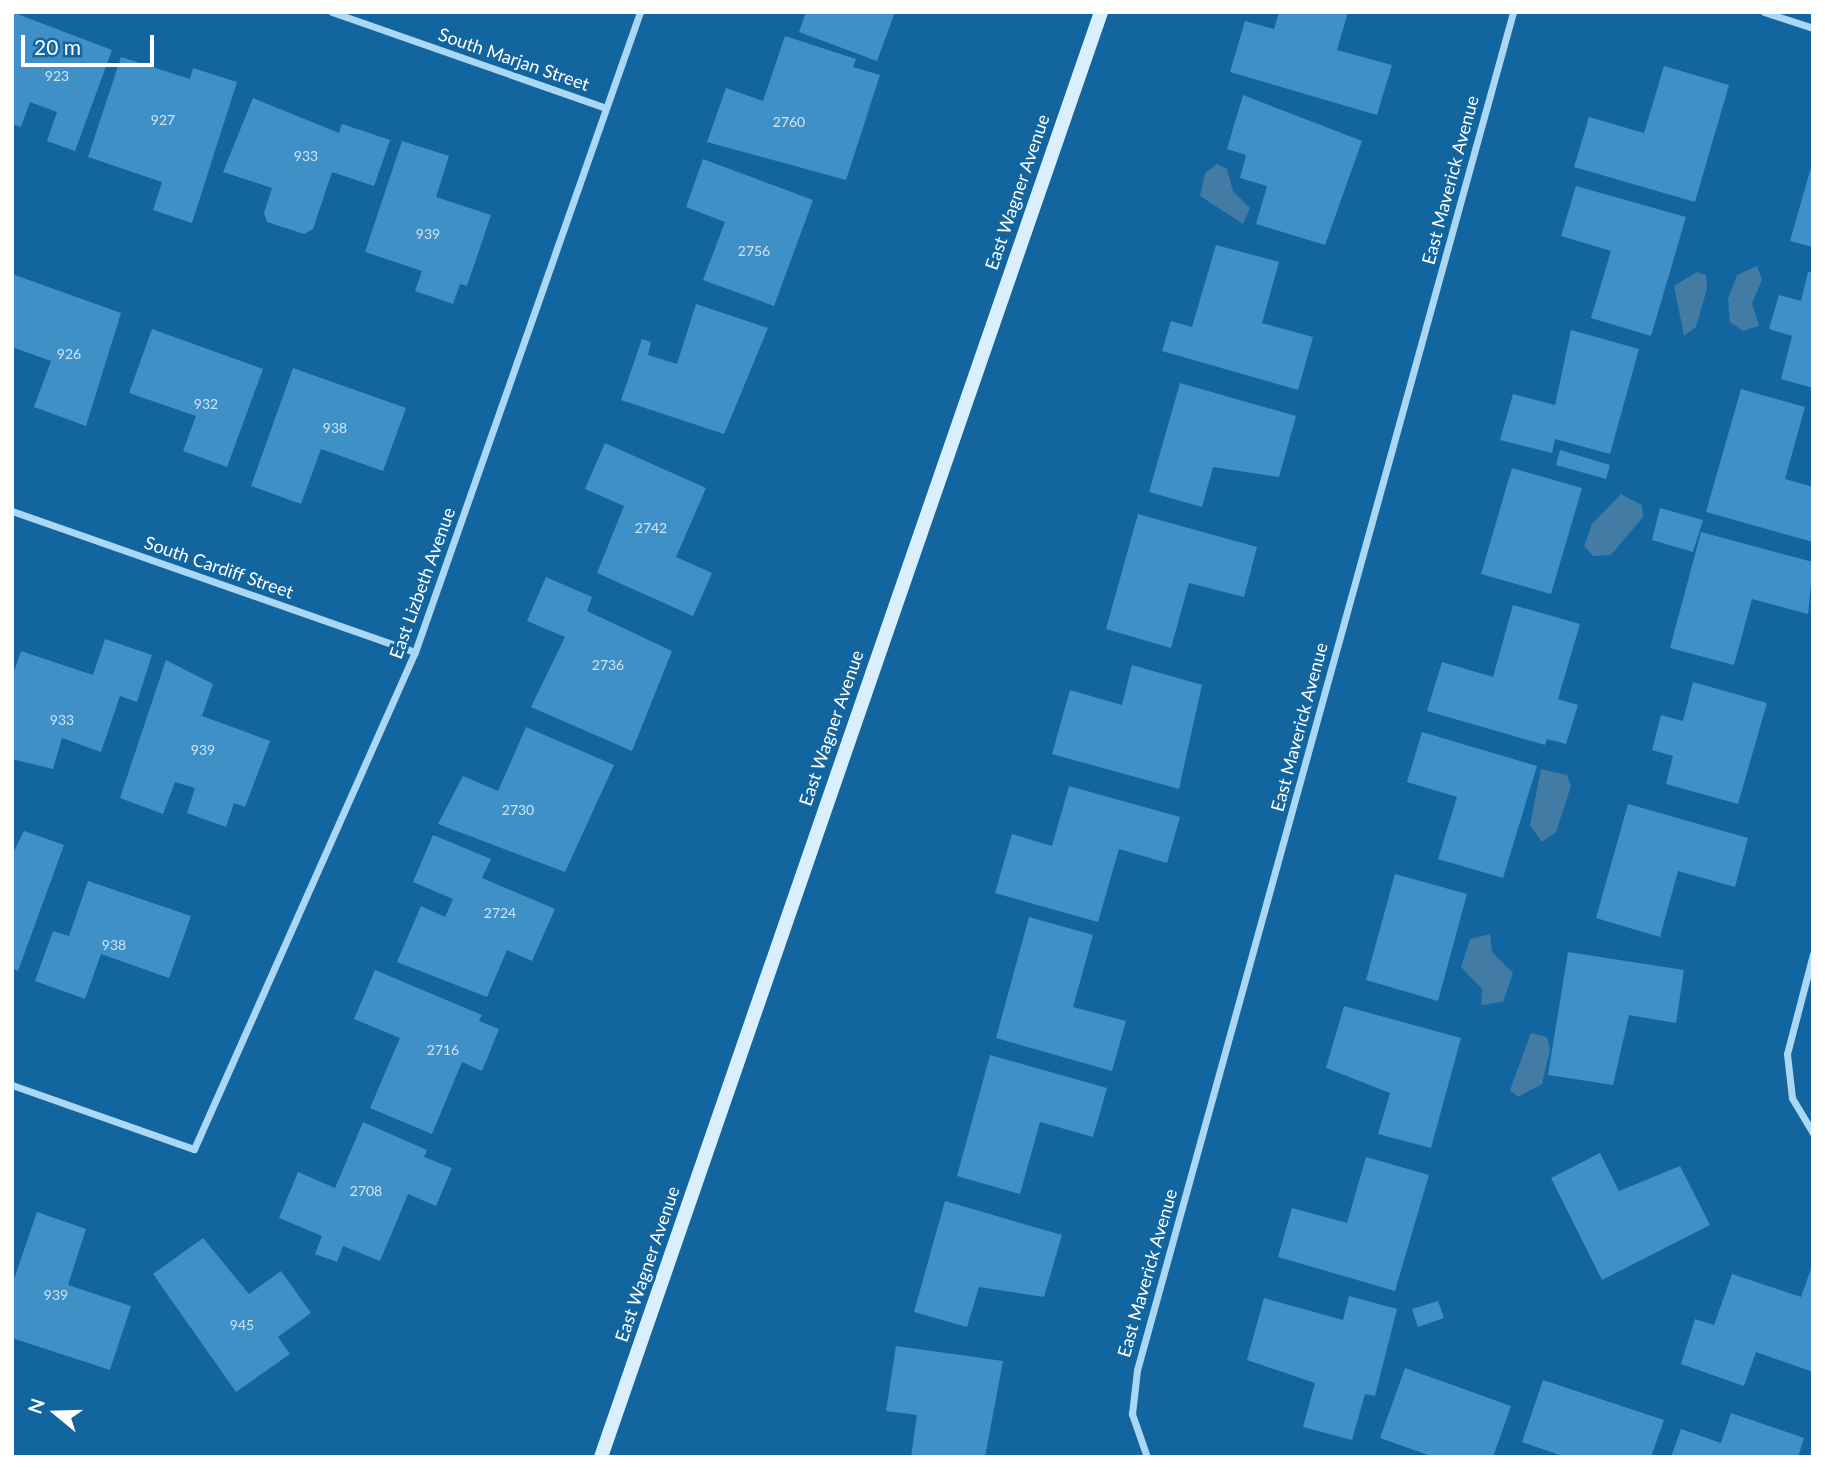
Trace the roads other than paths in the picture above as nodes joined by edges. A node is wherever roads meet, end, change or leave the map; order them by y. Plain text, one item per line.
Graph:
1 (332, 12) edge
2 (640, 12) edge
3 (1101, 12) edge
4 (1513, 12) edge
5 (1764, 12) edge
6 (1813, 29) edge
7 (606, 108) junction
8 (12, 511) edge
9 (415, 652) junction
10 (1813, 954) edge
11 (12, 1085) edge
12 (1813, 1133) edge
13 (1145, 1453) edge
14 (601, 1457) edge

1 - 7 street, South Marjan Street
2 - 7 street, East Lizbeth Avenue
3 - 14 street, East Wagner Avenue
4 - 13 street, East Maverick Avenue
5 - 6 street
7 - 9 street, East Lizbeth Avenue
8 - 9 street, South Cardiff Street
9 - 11 street, East Lizbeth Avenue
10 - 12 street

